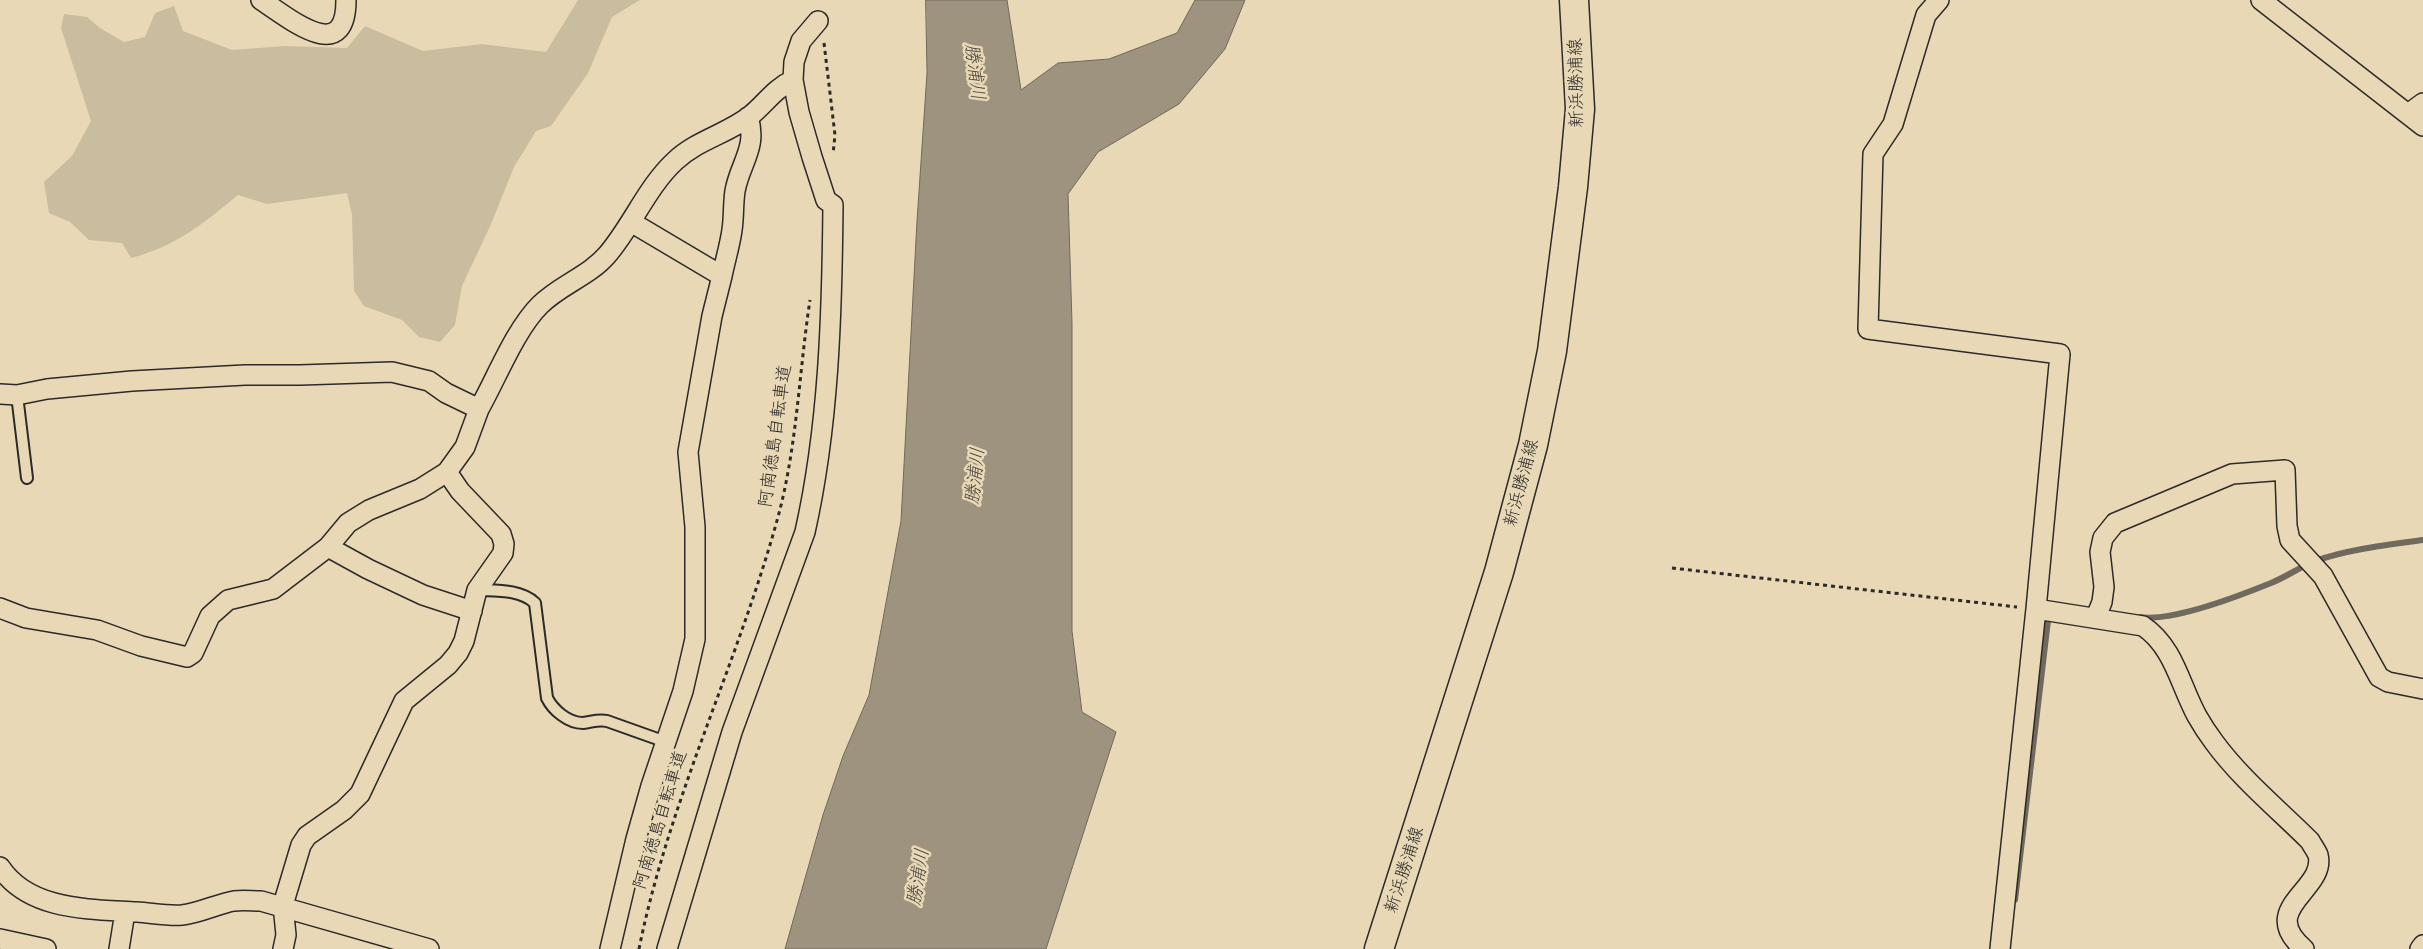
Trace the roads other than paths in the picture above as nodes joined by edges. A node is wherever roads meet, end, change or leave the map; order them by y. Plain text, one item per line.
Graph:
1 (261, 0) edge
2 (346, 0) edge
3 (1574, 0) edge
4 (1938, 0) edge
5 (2261, 0) edge
6 (818, 21) road end
7 (793, 80) junction
8 (2415, 108) edge
9 (748, 117) junction
10 (2423, 126) edge
11 (631, 222) junction
12 (722, 276) junction
13 (9, 394) edge
14 (479, 409) junction
15 (447, 472) junction
16 (27, 478) dead end
17 (328, 546) junction
18 (477, 590) junction
19 (0, 608) edge
20 (2036, 609) junction
21 (472, 611) junction
22 (2096, 617) junction
23 (2423, 689) edge
24 (666, 742) junction
25 (0, 867) edge
26 (283, 905) junction
27 (125, 912) junction
28 (0, 939) edge
29 (2423, 945) edge
30 (46, 949) edge
31 (119, 949) edge
32 (283, 949) edge
33 (429, 949) edge
34 (610, 949) edge
35 (667, 949) edge
36 (1379, 949) edge
37 (2000, 949) edge
38 (2304, 949) edge
39 (2420, 949) edge

1 - 2 street
3 - 36 main road, 新浜勝浦線
4 - 20 street
5 - 8 street
6 - 7 street
7 - 9 street
7 - 35 street
8 - 10 street
9 - 11 street
9 - 12 street
11 - 12 street
11 - 14 street
12 - 24 street
13 - 14 street
13 - 16 lane
14 - 15 street
15 - 17 street
15 - 18 street
17 - 19 street
17 - 21 street
18 - 21 street
18 - 24 lane
20 - 22 street
20 - 37 street
21 - 26 street
22 - 23 street
22 - 38 street
24 - 34 street
25 - 27 street
26 - 27 street
26 - 32 street
26 - 33 street
27 - 31 street
28 - 30 street
29 - 39 street

